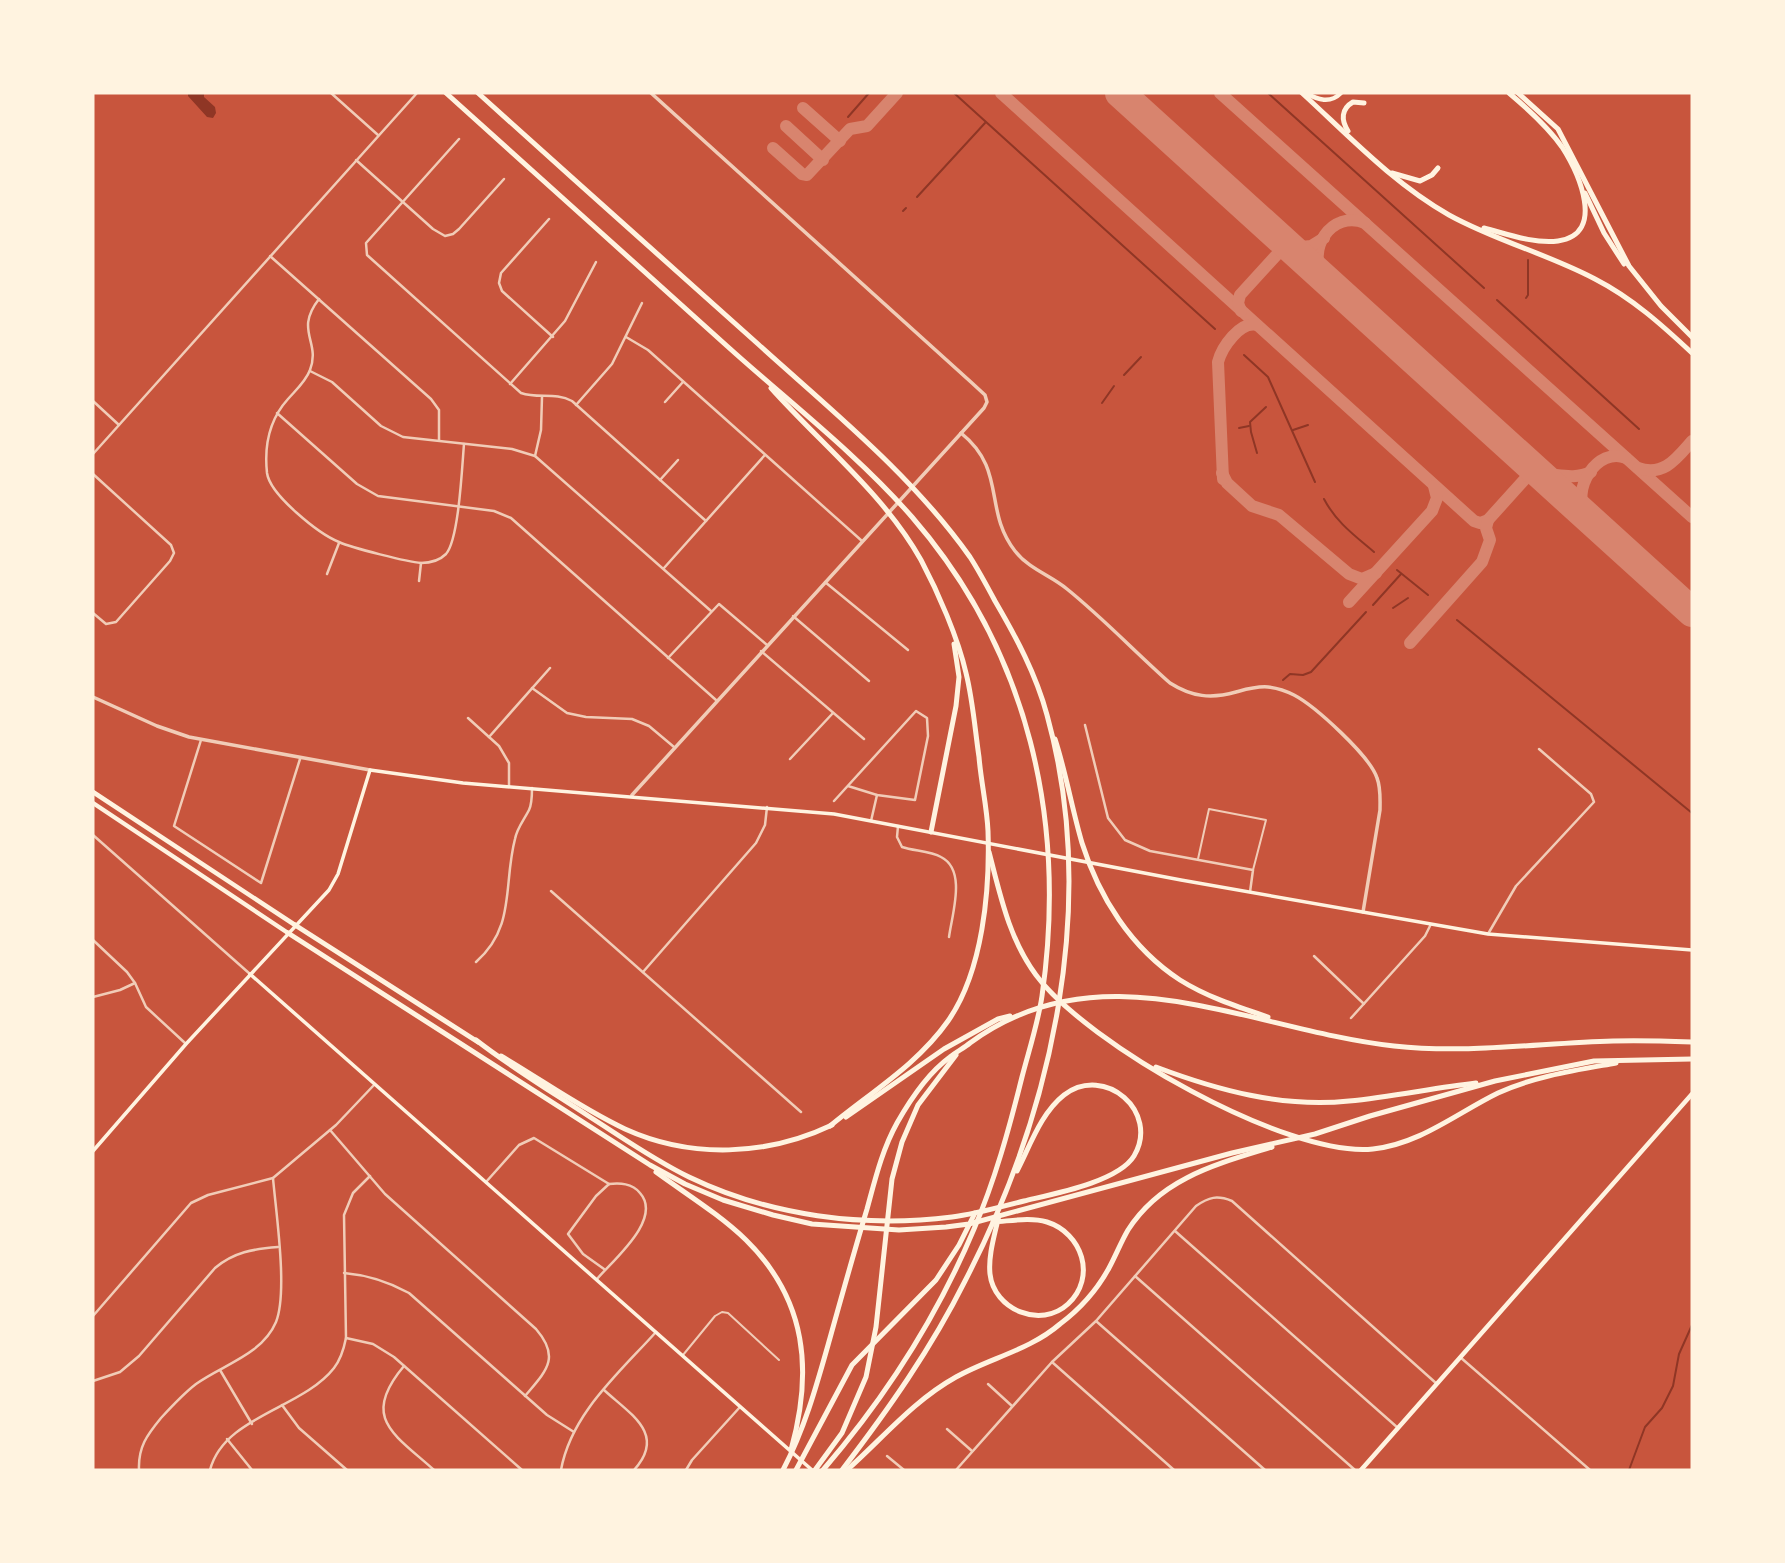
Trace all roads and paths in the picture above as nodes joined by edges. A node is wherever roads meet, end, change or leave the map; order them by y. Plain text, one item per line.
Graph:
1 (331, 93) edge
2 (416, 93) edge
3 (446, 93) edge
4 (478, 93) edge
5 (651, 93) edge
6 (1304, 93) edge
7 (1341, 93) edge
8 (1509, 93) edge
9 (1518, 93) edge
10 (1364, 103) dead end
11 (378, 135) junction
12 (459, 139) dead end
13 (1364, 149) junction
14 (356, 160) junction
15 (1437, 167) dead end
16 (1386, 170) junction
17 (504, 179) dead end
18 (1578, 179) junction
19 (402, 202) junction
20 (549, 219) dead end
21 (1467, 224) junction
22 (270, 256) junction
23 (596, 262) dead end
24 (1639, 279) junction
25 (319, 299) junction
26 (642, 303) dead end
27 (553, 337) junction
28 (626, 337) junction
29 (1692, 337) edge
30 (1692, 353) edge
31 (755, 370) junction
32 (310, 371) junction
33 (683, 382) junction
34 (510, 384) junction
35 (542, 397) junction
36 (93, 401) edge
37 (665, 402) dead end
38 (576, 405) junction
39 (277, 413) junction
40 (119, 425) junction
41 (961, 433) junction
42 (439, 441) junction
43 (464, 444) junction
44 (93, 454) edge
45 (534, 456) junction
46 (764, 456) junction
47 (678, 460) dead end
48 (93, 474) edge
49 (660, 480) junction
50 (457, 507) junction
51 (706, 522) junction
52 (862, 541) junction
53 (340, 543) junction
54 (421, 563) junction
55 (663, 569) junction
56 (327, 574) dead end
57 (419, 581) dead end
58 (825, 582) junction
59 (710, 611) junction
60 (93, 613) edge
61 (793, 616) junction
62 (952, 631) junction
63 (767, 645) junction
64 (908, 650) dead end
65 (761, 651) junction
66 (668, 658) junction
67 (550, 668) dead end
68 (869, 681) dead end
69 (532, 688) junction
70 (93, 697) edge
71 (716, 700) junction
72 (833, 712) junction
73 (1047, 715) junction
74 (468, 718) dead end
75 (1085, 724) dead end
76 (489, 737) junction
77 (864, 739) dead end
78 (201, 740) junction
79 (674, 747) junction
80 (1539, 748) dead end
81 (299, 759) junction
82 (790, 759) dead end
83 (370, 770) junction
84 (509, 786) junction
85 (848, 786) junction
86 (532, 788) junction
87 (93, 792) edge
88 (877, 794) junction
89 (632, 795) junction
90 (834, 801) dead end
91 (93, 803) edge
92 (767, 807) junction
93 (871, 821) junction
94 (898, 826) junction
95 (931, 832) junction
96 (93, 835) edge
97 (989, 859) junction
98 (1198, 860) junction
99 (1253, 870) junction
100 (551, 891) dead end
101 (1250, 892) junction
102 (1363, 912) junction
103 (1431, 924) junction
104 (295, 925) junction
105 (288, 933) junction
106 (1488, 933) junction
107 (949, 937) dead end
108 (93, 940) edge
109 (1692, 950) edge
110 (1314, 956) dead end
111 (476, 962) dead end
112 (643, 972) junction
113 (250, 974) junction
114 (135, 983) junction
115 (93, 997) edge
116 (1364, 1004) junction
117 (1017, 1015) junction
118 (1351, 1018) dead end
119 (1298, 1027) junction
120 (476, 1041) junction
121 (1692, 1042) edge
122 (186, 1044) junction
123 (958, 1053) junction
124 (1640, 1059) junction
125 (1690, 1059) edge
126 (1143, 1062) junction
127 (1495, 1081) junction
128 (374, 1085) junction
129 (1692, 1094) edge
130 (800, 1112) dead end
131 (830, 1126) junction
132 (330, 1129) junction
133 (1314, 1134) junction
134 (93, 1151) edge
135 (630, 1153) junction
136 (370, 1176) junction
137 (273, 1178) junction
138 (486, 1182) junction
139 (609, 1184) junction
140 (1009, 1186) junction
141 (986, 1195) junction
142 (1002, 1202) junction
143 (969, 1224) junction
144 (1175, 1231) junction
145 (278, 1247) junction
146 (605, 1270) junction
147 (344, 1273) junction
148 (1135, 1276) junction
149 (596, 1280) junction
150 (93, 1316) edge
151 (1096, 1321) junction
152 (656, 1332) junction
153 (346, 1338) junction
154 (682, 1355) junction
155 (1460, 1357) junction
156 (779, 1360) dead end
157 (1052, 1362) junction
158 (404, 1366) junction
159 (220, 1370) junction
160 (93, 1381) edge
161 (988, 1384) dead end
162 (1437, 1384) junction
163 (604, 1390) junction
164 (524, 1396) junction
165 (282, 1405) junction
166 (1012, 1406) junction
167 (740, 1407) junction
168 (252, 1424) junction
169 (1398, 1428) junction
170 (947, 1429) dead end
171 (574, 1432) junction
172 (227, 1439) junction
173 (972, 1451) junction
174 (887, 1456) dead end
175 (788, 1462) junction
176 (341, 1468) edge
177 (139, 1470) edge
178 (209, 1470) edge
179 (252, 1470) edge
180 (347, 1470) edge
181 (434, 1470) edge
182 (522, 1470) edge
183 (561, 1470) edge
184 (635, 1470) edge
185 (686, 1470) edge
186 (783, 1470) edge
187 (796, 1470) edge
188 (813, 1470) edge
189 (823, 1470) edge
190 (845, 1470) edge
191 (904, 1470) edge
192 (956, 1470) edge
193 (1174, 1470) edge
194 (1265, 1470) edge
195 (1355, 1470) edge
196 (1361, 1470) edge
197 (1590, 1470) edge

1 - 11 street
2 - 11 street
3 - 31 highway
4 - 73 highway
5 - 41 street
6 - 7 main road
6 - 13 highway
8 - 18 highway
9 - 24 highway
10 - 13 highway
11 - 14 street
12 - 19 street
13 - 16 highway
14 - 19 street
14 - 22 street
15 - 16 highway
16 - 21 highway
17 - 19 street
18 - 21 highway
18 - 24 highway
19 - 34 street
20 - 27 street
21 - 30 highway
22 - 25 street
22 - 40 street
23 - 27 street
24 - 29 highway
25 - 32 street
25 - 42 street
26 - 28 street
27 - 34 street
28 - 33 street
28 - 38 street
31 - 62 highway
31 - 141 highway
32 - 39 street
32 - 42 street
33 - 37 street
33 - 46 street
34 - 35 street
35 - 38 street
35 - 45 street
36 - 40 street
38 - 49 street
39 - 50 street
39 - 53 street
40 - 44 street
41 - 52 street
41 - 102 street
42 - 43 street
43 - 45 street
43 - 50 street
45 - 55 street
46 - 51 street
46 - 52 street
47 - 49 street
48 - 60 street
49 - 51 street
50 - 54 street
50 - 66 street
51 - 55 street
52 - 58 street
53 - 54 street
53 - 56 street
54 - 57 street
55 - 59 street
58 - 61 street
58 - 64 street
59 - 63 street
59 - 66 street
61 - 63 street
61 - 68 street
62 - 95 highway
62 - 97 highway
63 - 65 street
65 - 71 street
65 - 72 street
66 - 71 street
67 - 69 street
69 - 76 street
69 - 79 street
70 - 78 street
71 - 79 street
72 - 77 street
72 - 82 street
73 - 119 highway
73 - 140 highway
74 - 76 street
75 - 98 street
76 - 84 street
78 - 81 street
78 - 81 street
79 - 89 street
80 - 106 street
81 - 83 street
83 - 84 main road
83 - 104 main road
84 - 86 main road
85 - 88 street
85 - 88 street
85 - 90 street
86 - 89 main road
86 - 111 street
87 - 104 main road
88 - 93 street
89 - 92 main road
91 - 105 main road
92 - 93 main road
92 - 112 street
93 - 94 main road
94 - 95 main road
94 - 107 street
95 - 101 main road
96 - 113 street
97 - 126 highway
97 - 131 highway
98 - 99 street
98 - 99 lane
99 - 101 street
100 - 112 street
101 - 102 main road
102 - 103 main road
103 - 106 main road
103 - 116 street
104 - 105 main road
104 - 120 highway
105 - 113 main road
105 - 135 highway
106 - 109 main road
108 - 114 street
110 - 116 street
112 - 130 street
113 - 122 main road
113 - 128 main road
114 - 115 street
114 - 122 street
116 - 118 street
117 - 119 highway
117 - 123 highway
117 - 131 highway
119 - 121 highway
120 - 131 highway
120 - 140 highway
122 - 134 main road
123 - 175 highway
123 - 188 highway
124 - 125 highway
124 - 126 highway
124 - 127 highway
126 - 127 highway
127 - 133 highway
128 - 132 street
128 - 138 main road
129 - 155 main road
132 - 136 street
132 - 137 street
133 - 143 highway
133 - 190 highway
135 - 143 highway
135 - 175 highway
136 - 147 street
136 - 164 street
137 - 145 street
137 - 150 street
138 - 139 street
138 - 149 main road
139 - 146 street
139 - 146 street
140 - 142 highway
141 - 187 highway
141 - 189 highway
142 - 143 highway
142 - 190 highway
144 - 148 street
144 - 162 street
144 - 169 street
145 - 159 street
145 - 160 street
146 - 149 street
147 - 153 street
147 - 164 street
148 - 151 street
148 - 195 street
149 - 152 main road
151 - 157 street
151 - 194 street
152 - 154 main road
152 - 163 street
153 - 158 street
153 - 165 street
154 - 156 lane
154 - 167 main road
155 - 162 main road
155 - 197 street
157 - 166 street
157 - 193 street
158 - 181 street
158 - 182 street
159 - 168 street
159 - 177 street
161 - 166 street
162 - 169 main road
163 - 171 street
163 - 184 street
164 - 171 street
165 - 168 street
165 - 176 street
166 - 173 street
167 - 185 street
167 - 188 main road
168 - 172 street
169 - 196 main road
170 - 173 street
171 - 183 street
172 - 178 street
172 - 179 street
173 - 192 street
174 - 191 street
175 - 186 highway
176 - 180 street

